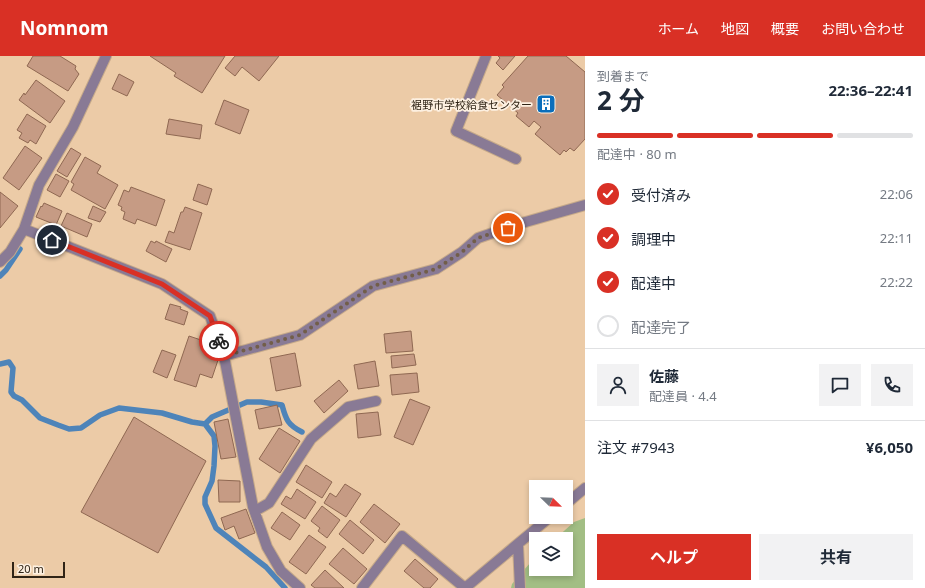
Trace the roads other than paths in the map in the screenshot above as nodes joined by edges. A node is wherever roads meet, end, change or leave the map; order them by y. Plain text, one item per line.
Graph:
1 (106, 56) edge
2 (486, 56) edge
3 (516, 158) dead end
4 (585, 205) edge
5 (24, 229) junction
6 (0, 262) edge
7 (224, 356) junction
8 (376, 400) dead end
9 (585, 488) edge
10 (573, 498) edge
11 (255, 511) junction
12 (542, 524) edge
13 (518, 544) junction
14 (300, 588) edge
15 (362, 588) edge
16 (465, 588) edge
17 (520, 588) edge

1 - 5 street
2 - 3 street
4 - 7 street
5 - 6 street
5 - 7 street
7 - 11 street
8 - 11 street
9 - 10 street
11 - 14 street
12 - 13 street
13 - 16 street
13 - 17 street
15 - 16 street

